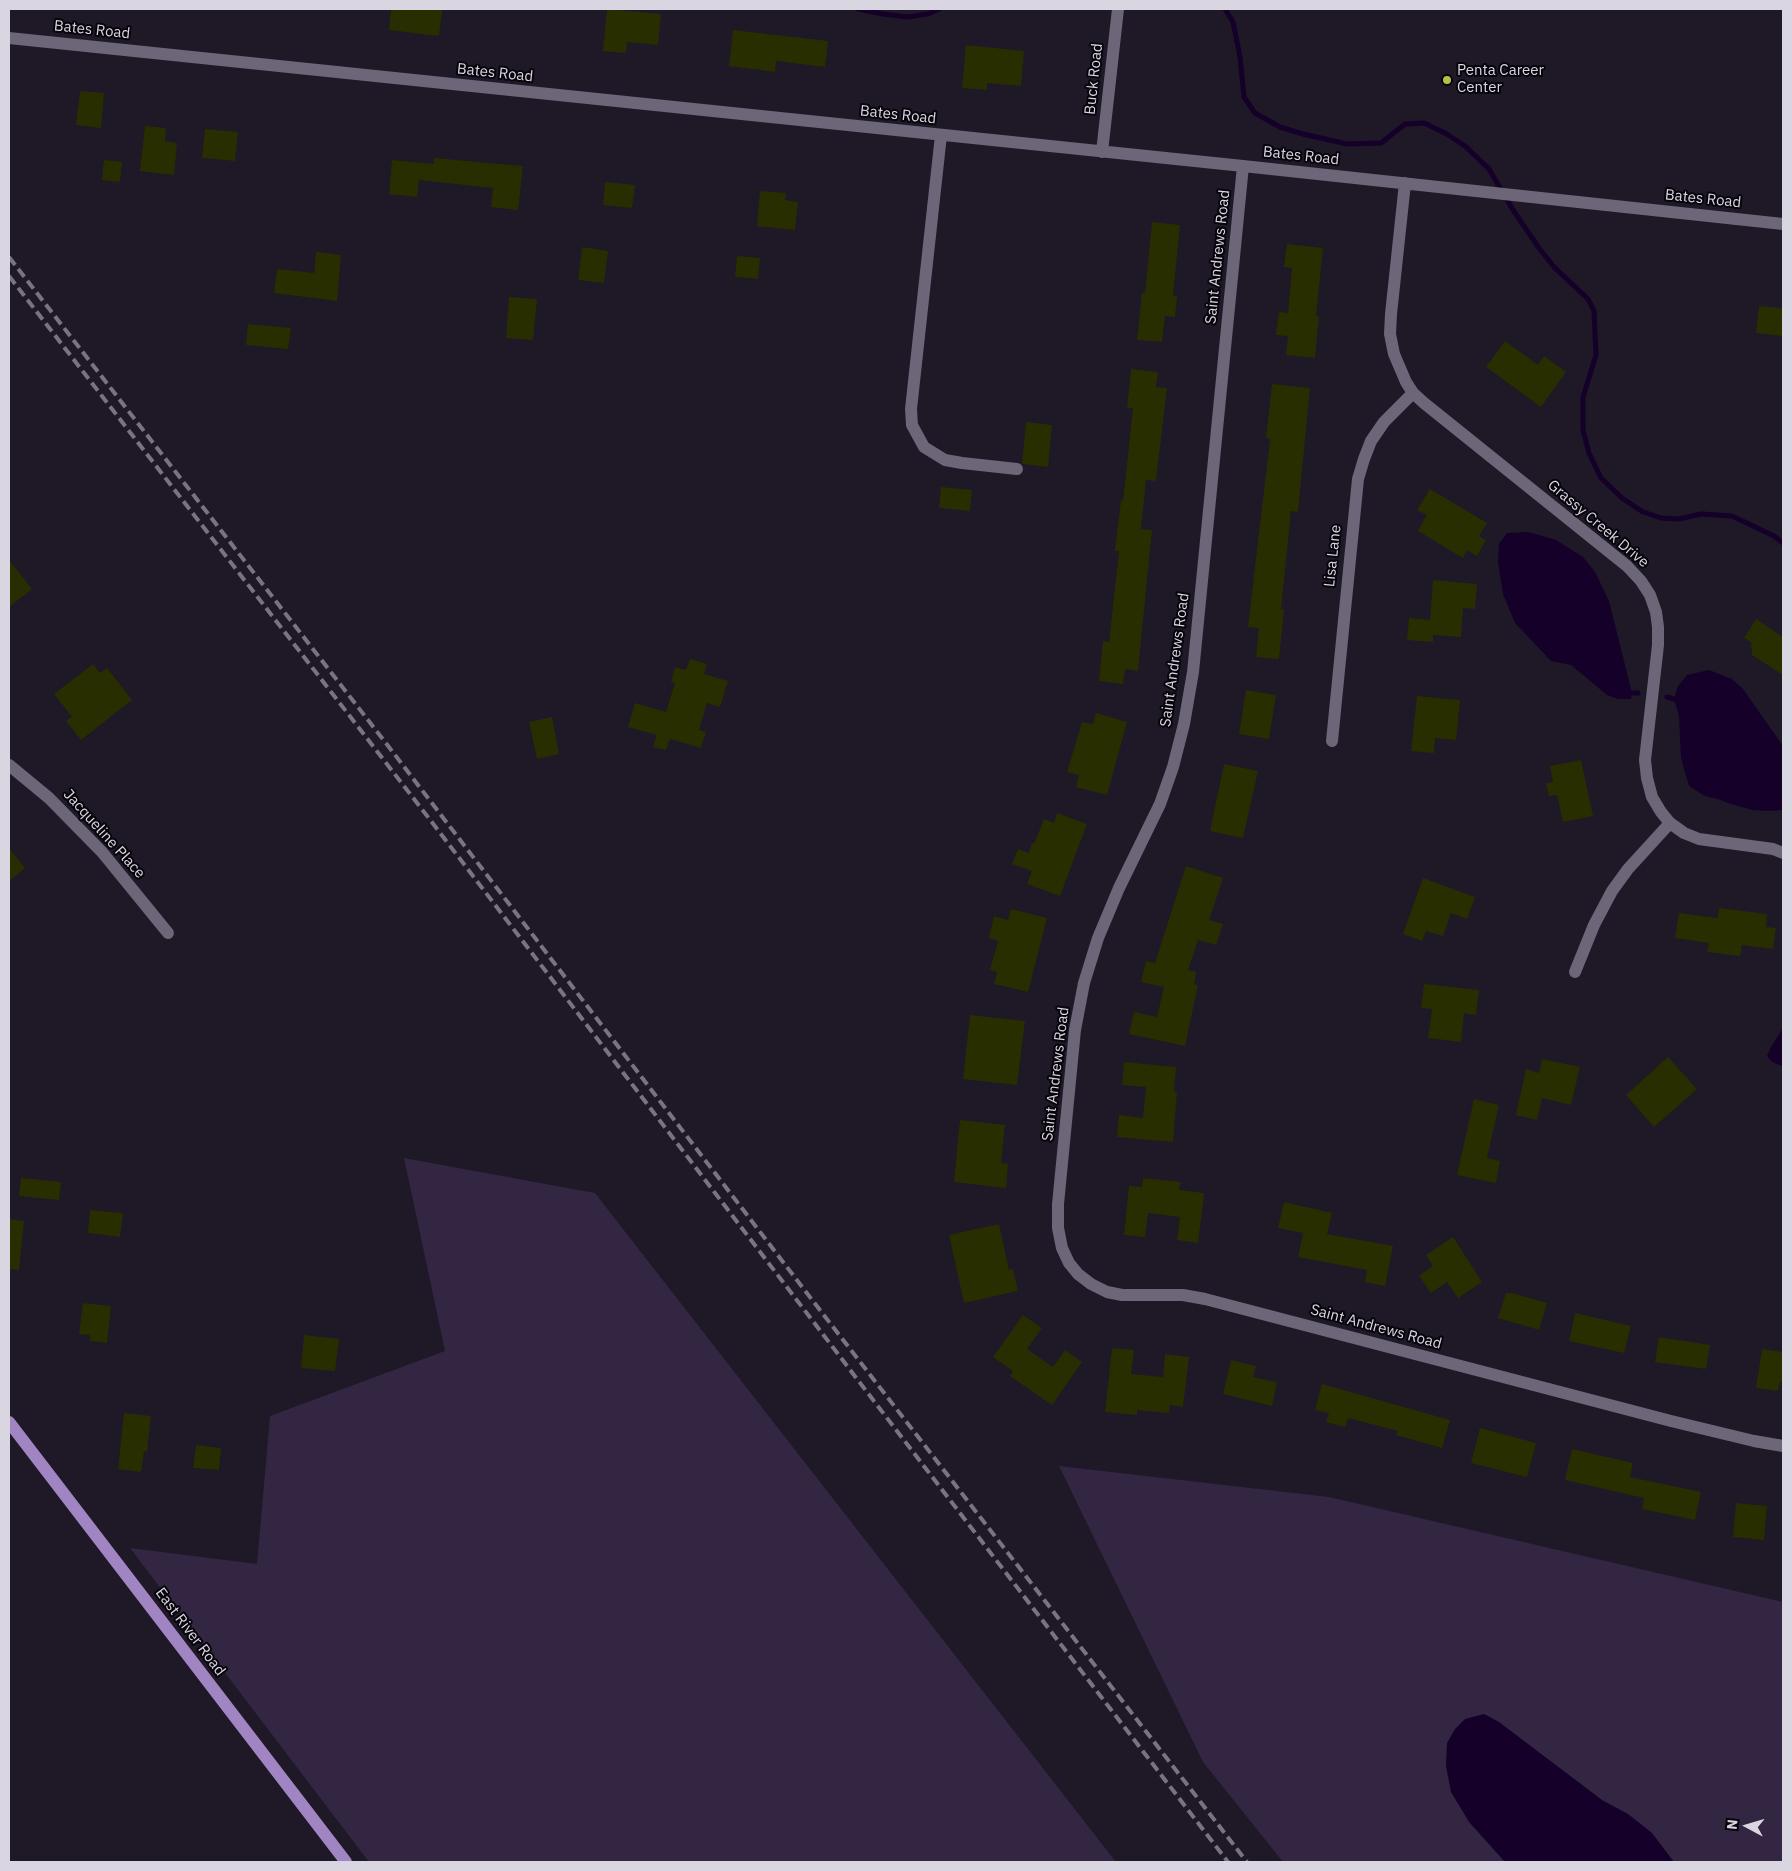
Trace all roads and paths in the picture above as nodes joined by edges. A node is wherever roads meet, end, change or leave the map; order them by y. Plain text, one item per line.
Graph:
1 (1118, 9) edge
2 (9, 38) edge
3 (941, 136) junction
4 (1102, 152) junction
5 (1243, 166) junction
6 (1406, 183) junction
7 (1783, 224) edge
8 (1413, 393) junction
9 (1017, 469) dead end
10 (1332, 741) dead end
11 (9, 766) edge
12 (1670, 823) junction
13 (1783, 853) edge
14 (168, 933) dead end
15 (1575, 972) dead end
16 (9, 1422) edge
17 (1783, 1446) edge
18 (346, 1862) edge

1 - 4 street, Buck Road
2 - 3 street, Bates Road
3 - 4 street, Bates Road
3 - 9 street
4 - 5 street, Bates Road
5 - 6 street, Bates Road
5 - 17 street, Saint Andrews Road
6 - 7 street, Bates Road
6 - 8 street, Grassy Creek Drive
8 - 10 street, Lisa Lane
8 - 12 street, Grassy Creek Drive
11 - 14 street, Jacqueline Place
12 - 13 street, Grassy Creek Drive
12 - 15 street
16 - 18 main road, East River Road

